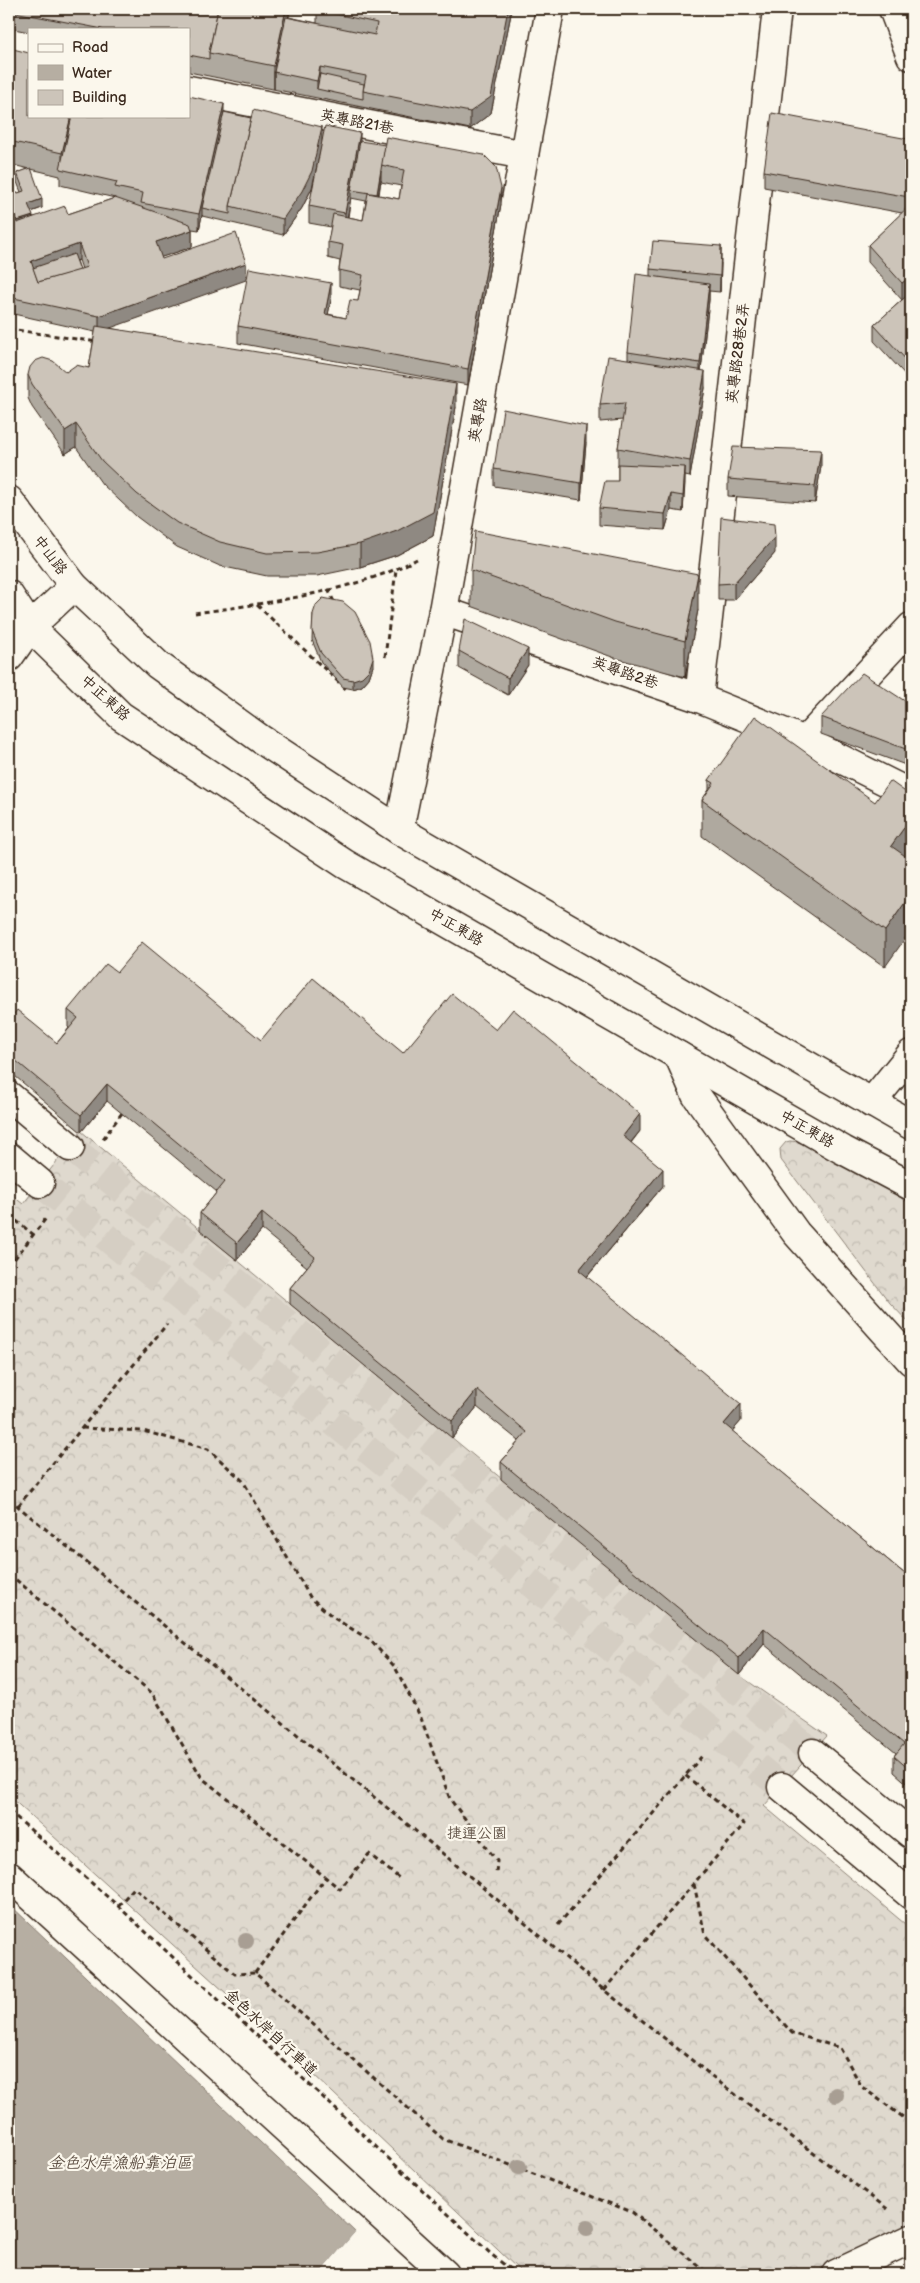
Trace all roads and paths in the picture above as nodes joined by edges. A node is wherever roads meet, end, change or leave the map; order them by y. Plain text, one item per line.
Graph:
1 (550, 9) edge
2 (778, 9) edge
3 (894, 9) edge
4 (911, 56) edge
5 (190, 90) edge
6 (524, 155) junction
7 (9, 328) edge
8 (107, 344) edge
9 (9, 500) edge
10 (424, 555) dead end
11 (396, 570) junction
12 (74, 586) junction
13 (328, 589) junction
14 (9, 594) edge
15 (257, 604) junction
16 (335, 606) edge
17 (443, 611) junction
18 (195, 614) dead end
19 (19, 623) edge
20 (911, 627) edge
21 (9, 657) edge
22 (385, 657) dead end
23 (348, 691) dead end
24 (699, 698) junction
25 (805, 741) junction
26 (911, 794) edge
27 (399, 830) junction
28 (911, 1054) edge
29 (679, 1056) junction
30 (9, 1096) edge
31 (871, 1103) junction
32 (911, 1125) edge
33 (70, 1146) tunnel mouth
34 (9, 1157) edge
35 (40, 1182) tunnel mouth
36 (911, 1186) edge
37 (9, 1215) edge
38 (34, 1235) dead end
39 (167, 1324) dead end
40 (911, 1361) edge
41 (82, 1428) junction
42 (9, 1499) edge
43 (18, 1506) junction
44 (9, 1574) edge
45 (813, 1753) tunnel mouth
46 (702, 1756) dead end
47 (685, 1775) junction
48 (782, 1787) tunnel mouth
49 (9, 1811) edge
50 (911, 1834) edge
51 (496, 1874) dead end
52 (9, 1876) edge
53 (326, 1877) junction
54 (399, 1878) dead end
55 (694, 1884) junction
56 (911, 1895) edge
57 (118, 1906) junction
58 (558, 1925) dead end
59 (255, 1973) junction
60 (604, 1990) junction
61 (911, 2123) edge
62 (896, 2215) dead end
63 (911, 2239) edge
64 (445, 2274) edge
65 (516, 2274) edge
66 (709, 2274) edge
67 (836, 2274) edge

1 - 6 street, 英專路
2 - 24 street, 英專路28巷2弄
3 - 4 street
5 - 6 street, 英專路21巷
6 - 17 street, 英專路
7 - 8 path
9 - 12 street, 中山路
10 - 11 path
11 - 13 path
11 - 22 path
12 - 19 street
12 - 27 street
13 - 15 path
13 - 16 path
14 - 19 street
15 - 18 path
15 - 23 path
17 - 24 street, 英專路2巷
17 - 27 street, 英專路
19 - 21 street
19 - 29 street, 中正東路
20 - 25 street
24 - 25 street, 英專路2巷
25 - 26 street, 英專路2巷
27 - 31 street
28 - 31 street
29 - 36 street, 中正東路
29 - 40 street
30 - 33 street
31 - 32 street
34 - 35 street
37 - 38 path
39 - 41 path
41 - 43 path
41 - 51 path
42 - 43 path
43 - 60 path
44 - 53 path
45 - 50 street
46 - 47 path
47 - 55 path
47 - 58 path
48 - 56 street
49 - 57 path, 金色水岸自行車道
52 - 64 street
53 - 54 path
53 - 59 path
55 - 60 path
55 - 61 path
57 - 59 path
57 - 65 path, 金色水岸自行車道
59 - 66 path
60 - 62 path
63 - 67 street

